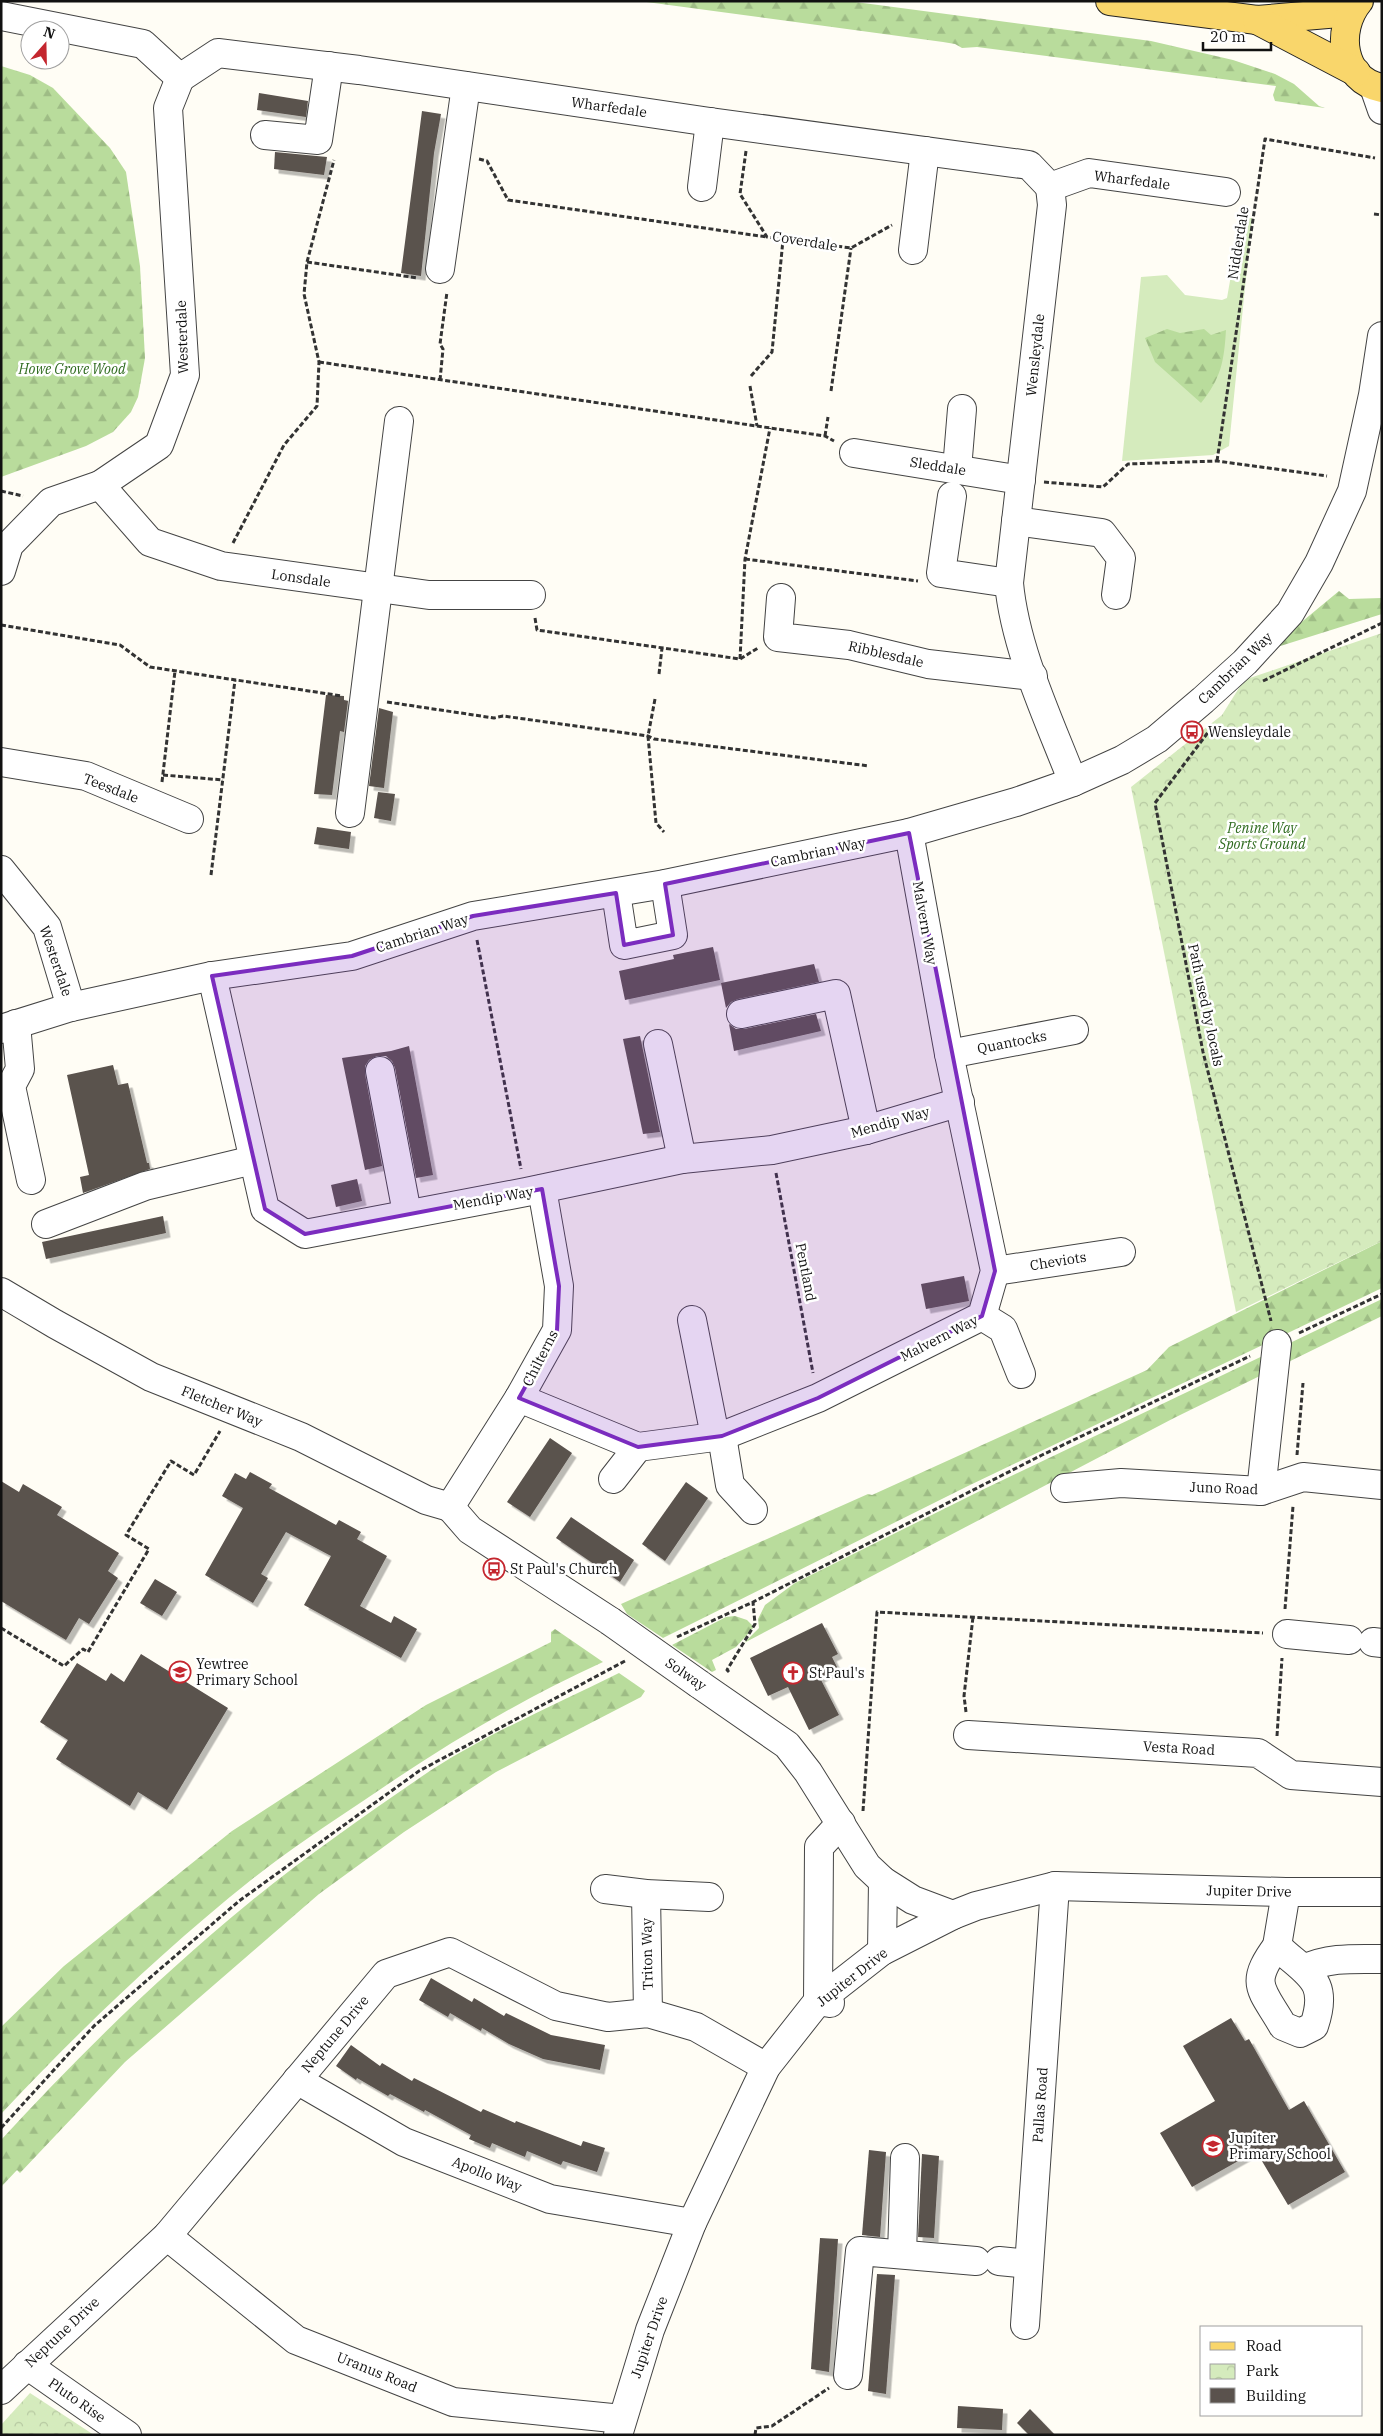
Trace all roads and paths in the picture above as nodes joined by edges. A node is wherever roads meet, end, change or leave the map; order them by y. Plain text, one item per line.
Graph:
1 (1110, 1) edge
2 (1355, 6) edge
3 (1, 16) edge
4 (1257, 20) junction
5 (329, 66) junction
6 (180, 78) junction
7 (466, 86) junction
8 (1373, 89) edge
9 (710, 122) junction
10 (749, 127) junction
11 (265, 135) dead end
12 (925, 151) junction
13 (336, 155) dead end
14 (457, 156) junction
15 (1375, 158) dead end
16 (702, 187) dead end
17 (1050, 187) junction
18 (1226, 192) dead end
19 (919, 210) junction
20 (1374, 214) dead end
21 (1382, 215) edge
22 (767, 237) junction
23 (783, 240) junction
24 (851, 248) junction
25 (913, 250) dead end
26 (307, 262) junction
27 (440, 269) junction
28 (1382, 336) edge
29 (319, 362) junction
30 (751, 376) dead end
31 (440, 380) junction
32 (750, 386) dead end
33 (831, 390) dead end
34 (962, 409) dead end
35 (828, 417) dead end
36 (398, 421) dead end
37 (757, 426) junction
38 (770, 428) junction
39 (825, 436) junction
40 (854, 453) joint
41 (1217, 461) junction
42 (957, 469) junction
43 (1327, 476) dead end
44 (1021, 480) junction
45 (100, 485) junction
46 (952, 496) dead end
47 (1016, 521) junction
48 (745, 559) junction
49 (221, 566) junction
50 (1, 571) edge
51 (941, 573) junction
52 (1009, 583) junction
53 (379, 590) junction
54 (531, 595) joint
55 (1116, 595) dead end
56 (781, 598) dead end
57 (1382, 623) edge
58 (1, 624) edge
59 (778, 637) junction
60 (662, 648) junction
61 (740, 659) junction
62 (175, 671) junction
63 (659, 674) dead end
64 (1033, 676) junction
65 (235, 680) junction
66 (1254, 685) dead end
67 (365, 699) junction
68 (655, 699) dead end
69 (1214, 724) dead end
70 (648, 736) junction
71 (1, 762) edge
72 (869, 766) dead end
73 (163, 775) junction
74 (223, 780) junction
75 (1073, 782) junction
76 (159, 807) junction
77 (350, 813) dead end
78 (189, 819) dead end
79 (664, 832) dead end
80 (909, 833) junction
81 (1, 870) edge
82 (211, 875) dead end
83 (665, 884) junction
84 (616, 893) junction
85 (473, 916) junction
86 (212, 976) junction
87 (71, 1007) junction
88 (741, 1014) dead end
89 (8, 1026) edge
90 (1074, 1030) dead end
91 (658, 1044) dead end
92 (949, 1054) junction
93 (380, 1071) dead end
94 (960, 1102) junction
95 (866, 1130) junction
96 (772, 1150) junction
97 (682, 1159) junction
98 (253, 1160) junction
99 (31, 1180) dead end
100 (534, 1190) junction
101 (407, 1213) junction
102 (46, 1224) dead end
103 (1121, 1252) dead end
104 (995, 1271) junction
105 (1, 1292) edge
106 (982, 1316) junction
107 (692, 1320) dead end
108 (1277, 1344) joint
109 (1021, 1374) dead end
110 (1303, 1383) dead end
111 (519, 1398) junction
112 (818, 1398) junction
113 (232, 1411) junction
114 (719, 1436) junction
115 (638, 1448) junction
116 (613, 1479) dead end
117 (1295, 1480) junction
118 (1382, 1485) edge
119 (1065, 1488) dead end
120 (1261, 1491) junction
121 (450, 1507) junction
122 (753, 1510) dead end
123 (753, 1602) dead end
124 (973, 1617) junction
125 (1, 1628) edge
126 (1285, 1634) junction
127 (1368, 1641) edge
128 (734, 1677) dead end
129 (968, 1735) joint
130 (1275, 1764) junction
131 (1382, 1782) edge
132 (841, 1823) junction
133 (883, 1881) junction
134 (1055, 1886) junction
135 (606, 1889) dead end
136 (1286, 1892) junction
137 (1382, 1892) edge
138 (646, 1894) junction
139 (709, 1897) dead end
140 (965, 1910) junction
141 (1277, 1946) junction
142 (882, 1951) junction
143 (1382, 1959) edge
144 (1304, 1969) junction
145 (818, 2001) junction
146 (648, 2013) junction
147 (766, 2066) junction
148 (297, 2080) junction
149 (905, 2158) dead end
150 (692, 2223) junction
151 (167, 2236) junction
152 (902, 2254) junction
153 (1029, 2264) junction
154 (1025, 2325) dead end
155 (27, 2365) junction
156 (848, 2375) joint
157 (1, 2390) edge
158 (620, 2427) edge
159 (127, 2435) edge
160 (755, 2435) edge

1 - 4 main road
2 - 4 main road
2 - 8 main road
3 - 6 street
4 - 8 main road
5 - 6 street, Wharfedale
5 - 7 street, Wharfedale
5 - 11 street
6 - 45 street, Westerdale
7 - 9 street, Wharfedale
7 - 14 street
9 - 10 street, Wharfedale
9 - 16 street
10 - 12 street, Wharfedale
10 - 22 path, Coverdale
12 - 17 street, Wharfedale
12 - 19 street
13 - 26 path
14 - 22 path
14 - 27 street
15 - 41 path, Nidderdale
17 - 18 street, Wharfedale
17 - 44 street, Wensleydale
19 - 24 path, Coverdale
19 - 25 street
20 - 21 path
22 - 23 path, Coverdale
23 - 24 path, Coverdale
23 - 30 path
24 - 33 path
26 - 27 path
26 - 29 path
27 - 31 path
28 - 75 street, Cambrian Way
29 - 31 path
29 - 49 path
31 - 37 path
32 - 37 path
34 - 42 street
35 - 39 path
36 - 53 street
37 - 38 path
38 - 39 path
38 - 48 path
39 - 40 path
40 - 42 street, Sleddale
41 - 43 path
41 - 44 path
42 - 44 street, Sleddale
44 - 47 street, Wensleydale
45 - 49 street, Lonsdale
45 - 50 street, Westerdale
46 - 51 street
47 - 52 street, Wensleydale
47 - 55 street
48 - 51 path
48 - 61 path
49 - 53 street, Lonsdale
51 - 52 street
52 - 64 street, Wensleydale
53 - 54 street, Lonsdale
53 - 67 street
54 - 60 path
56 - 59 street
57 - 66 path
58 - 62 path
59 - 61 path
59 - 64 street, Ribblesdale
60 - 61 path
60 - 63 path
62 - 65 path
62 - 73 path
64 - 75 street, Wensleydale
65 - 67 path
65 - 74 path
67 - 70 path
67 - 77 street
68 - 70 path
69 - 108 path, Path used by locals
70 - 72 path
70 - 79 path
71 - 76 street, Teesdale
73 - 74 path
73 - 76 path
74 - 82 path
75 - 80 street, Cambrian Way
76 - 78 street, Teesdale
80 - 83 street, Cambrian Way
80 - 92 street, Malvern Way
81 - 87 street, Westerdale
83 - 84 street, Cambrian Way
83 - 84 street
84 - 85 street, Cambrian Way
85 - 86 street, Cambrian Way
85 - 100 path
86 - 87 street, Cambrian Way
86 - 98 street, Mendip Way
87 - 89 street, Cambrian Way
88 - 95 street
89 - 99 street
90 - 92 street, Quantocks
91 - 97 street
92 - 94 street, Malvern Way
93 - 101 street
94 - 95 street, Mendip Way
94 - 104 street, Malvern Way
95 - 96 street, Mendip Way
96 - 97 street, Mendip Way
96 - 112 path, Pentland
97 - 100 street, Mendip Way
98 - 101 street, Mendip Way
98 - 102 street
100 - 101 street, Mendip Way
100 - 111 street, Chilterns
103 - 104 street, Cheviots
104 - 106 street, Malvern Way
105 - 113 street, Fletcher Way
106 - 109 street
106 - 112 street, Malvern Way
107 - 114 street
108 - 120 street
110 - 117 path
111 - 115 street
111 - 121 street, Chilterns
112 - 114 street, Malvern Way
113 - 121 street, Fletcher Way
113 - 125 path
114 - 115 street, Malvern Way
114 - 122 street
115 - 116 street
117 - 118 street, Juno Road
117 - 120 street, Juno Road
117 - 126 path
119 - 120 street, Juno Road
121 - 132 street, Solway, bridge
123 - 128 path
124 - 126 path
124 - 129 path
124 - 132 path
126 - 127 street
126 - 130 path
129 - 130 street, Vesta Road
130 - 131 street, Vesta Road
132 - 133 street, Solway
132 - 145 street
133 - 140 street, Solway
133 - 142 street
134 - 136 street, Jupiter Drive
134 - 140 street, Jupiter Drive
134 - 153 street, Pallas Road
135 - 138 street
136 - 137 street, Jupiter Drive
136 - 141 street
138 - 139 street
138 - 146 street, Triton Way
140 - 142 street, Jupiter Drive
140 - 145 street
141 - 144 street
141 - 144 street
142 - 145 street, Jupiter Drive
143 - 144 street
145 - 147 street, Jupiter Drive
146 - 147 street, Neptune Drive
146 - 148 street, Neptune Drive
147 - 150 street, Jupiter Drive
148 - 150 street, Apollo Way
148 - 151 street, Neptune Drive
149 - 152 street
150 - 158 street, Jupiter Drive
151 - 155 street, Neptune Drive
151 - 158 street, Uranus Road
152 - 153 street
152 - 156 street
153 - 154 street, Pallas Road
155 - 157 street, Neptune Drive
155 - 159 street, Pluto Rise
156 - 160 path

